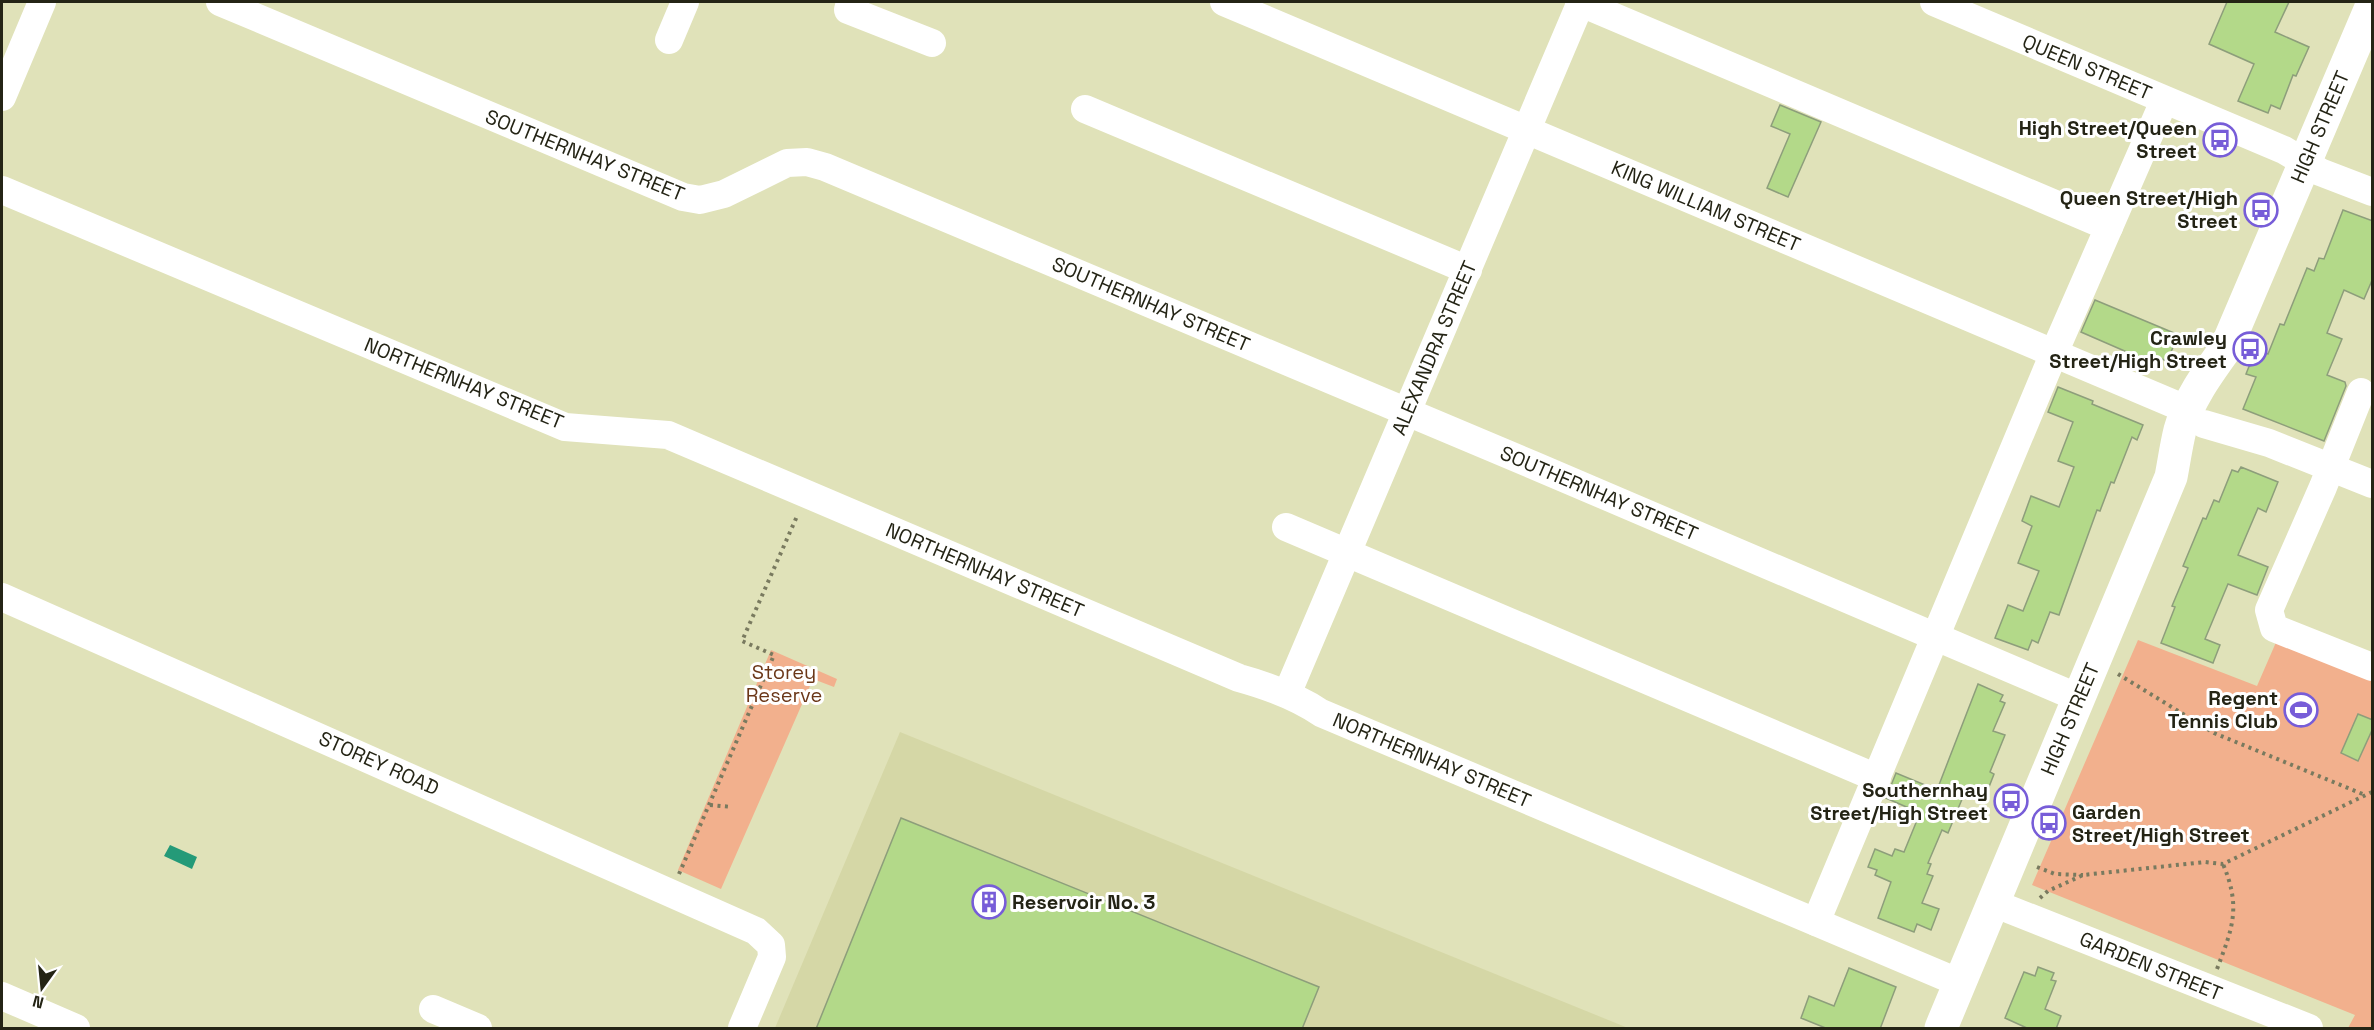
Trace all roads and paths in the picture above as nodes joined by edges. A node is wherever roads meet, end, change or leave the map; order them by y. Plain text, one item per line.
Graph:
1 (42, 2) edge
2 (220, 2) edge
3 (685, 2) edge
4 (850, 2) edge
5 (1224, 2) edge
6 (1580, 2) edge
7 (1934, 2) edge
8 (2373, 5) edge
9 (13, 35) edge
10 (669, 40) dead end
11 (932, 43) dead end
12 (2, 97) edge
13 (2164, 100) junction
14 (1085, 109) dead end
15 (1526, 129) junction
16 (2305, 162) junction
17 (2, 190) edge
18 (2373, 192) edge
19 (2109, 227) junction
20 (1467, 270) junction
21 (2054, 353) junction
22 (2361, 392) dead end
23 (1407, 414) junction
24 (2201, 414) junction
25 (2331, 467) junction
26 (2373, 484) edge
27 (807, 494) junction
28 (1286, 527) dead end
29 (1348, 554) junction
30 (2, 597) edge
31 (1936, 636) junction
32 (2373, 667) edge
33 (2118, 674) dead end
34 (1287, 694) junction
35 (2079, 698) junction
36 (1876, 778) junction
37 (2373, 792) edge
38 (2365, 795) junction
39 (710, 805) junction
40 (732, 807) dead end
41 (2223, 864) junction
42 (2037, 867) dead end
43 (678, 875) dead end
44 (2083, 875) junction
45 (1993, 903) junction
46 (2024, 915) junction
47 (1816, 922) junction
48 (1960, 983) junction
49 (2209, 989) junction
50 (2, 996) edge
51 (433, 1009) dead end
52 (76, 1029) edge
53 (478, 1029) edge
54 (742, 1029) edge
55 (1941, 1029) edge
56 (2309, 1029) edge

1 - 9 street
2 - 23 street, SOUTHERNHAY STREET
3 - 10 street
4 - 11 street
5 - 15 street, KING WILLIAM STREET
6 - 15 street, ALEXANDRA STREET
6 - 19 street
7 - 13 street, QUEEN STREET
8 - 16 main road, HIGH STREET
9 - 12 street
13 - 16 street, QUEEN STREET
13 - 19 street
14 - 20 street
15 - 20 street, ALEXANDRA STREET
15 - 21 street, KING WILLIAM STREET
16 - 18 street, QUEEN STREET
16 - 24 main road, HIGH STREET
17 - 27 street, NORTHERNHAY STREET
19 - 21 street
20 - 23 street, ALEXANDRA STREET
21 - 24 street, KING WILLIAM STREET
21 - 31 street
22 - 25 street
23 - 29 street, ALEXANDRA STREET
23 - 31 street, SOUTHERNHAY STREET
24 - 25 street, KING WILLIAM STREET
24 - 35 main road, HIGH STREET
25 - 26 street, KING WILLIAM STREET
25 - 32 street
27 - 34 street, NORTHERNHAY STREET
27 - 39 path
28 - 29 street
29 - 34 street, ALEXANDRA STREET
29 - 36 street
30 - 54 street, STOREY ROAD
31 - 35 street, SOUTHERNHAY STREET
31 - 36 street
33 - 38 path
34 - 47 street, NORTHERNHAY STREET
35 - 45 main road, HIGH STREET
36 - 47 street
37 - 38 path
38 - 41 path
39 - 40 path
39 - 43 path
41 - 44 path
41 - 49 path
42 - 44 path
44 - 46 path
45 - 46 street, GARDEN STREET
45 - 48 main road, HIGH STREET
46 - 49 street, GARDEN STREET
47 - 48 street, NORTHERNHAY STREET
48 - 55 main road, HIGH STREET
49 - 56 street, GARDEN STREET
50 - 52 street
51 - 53 street

